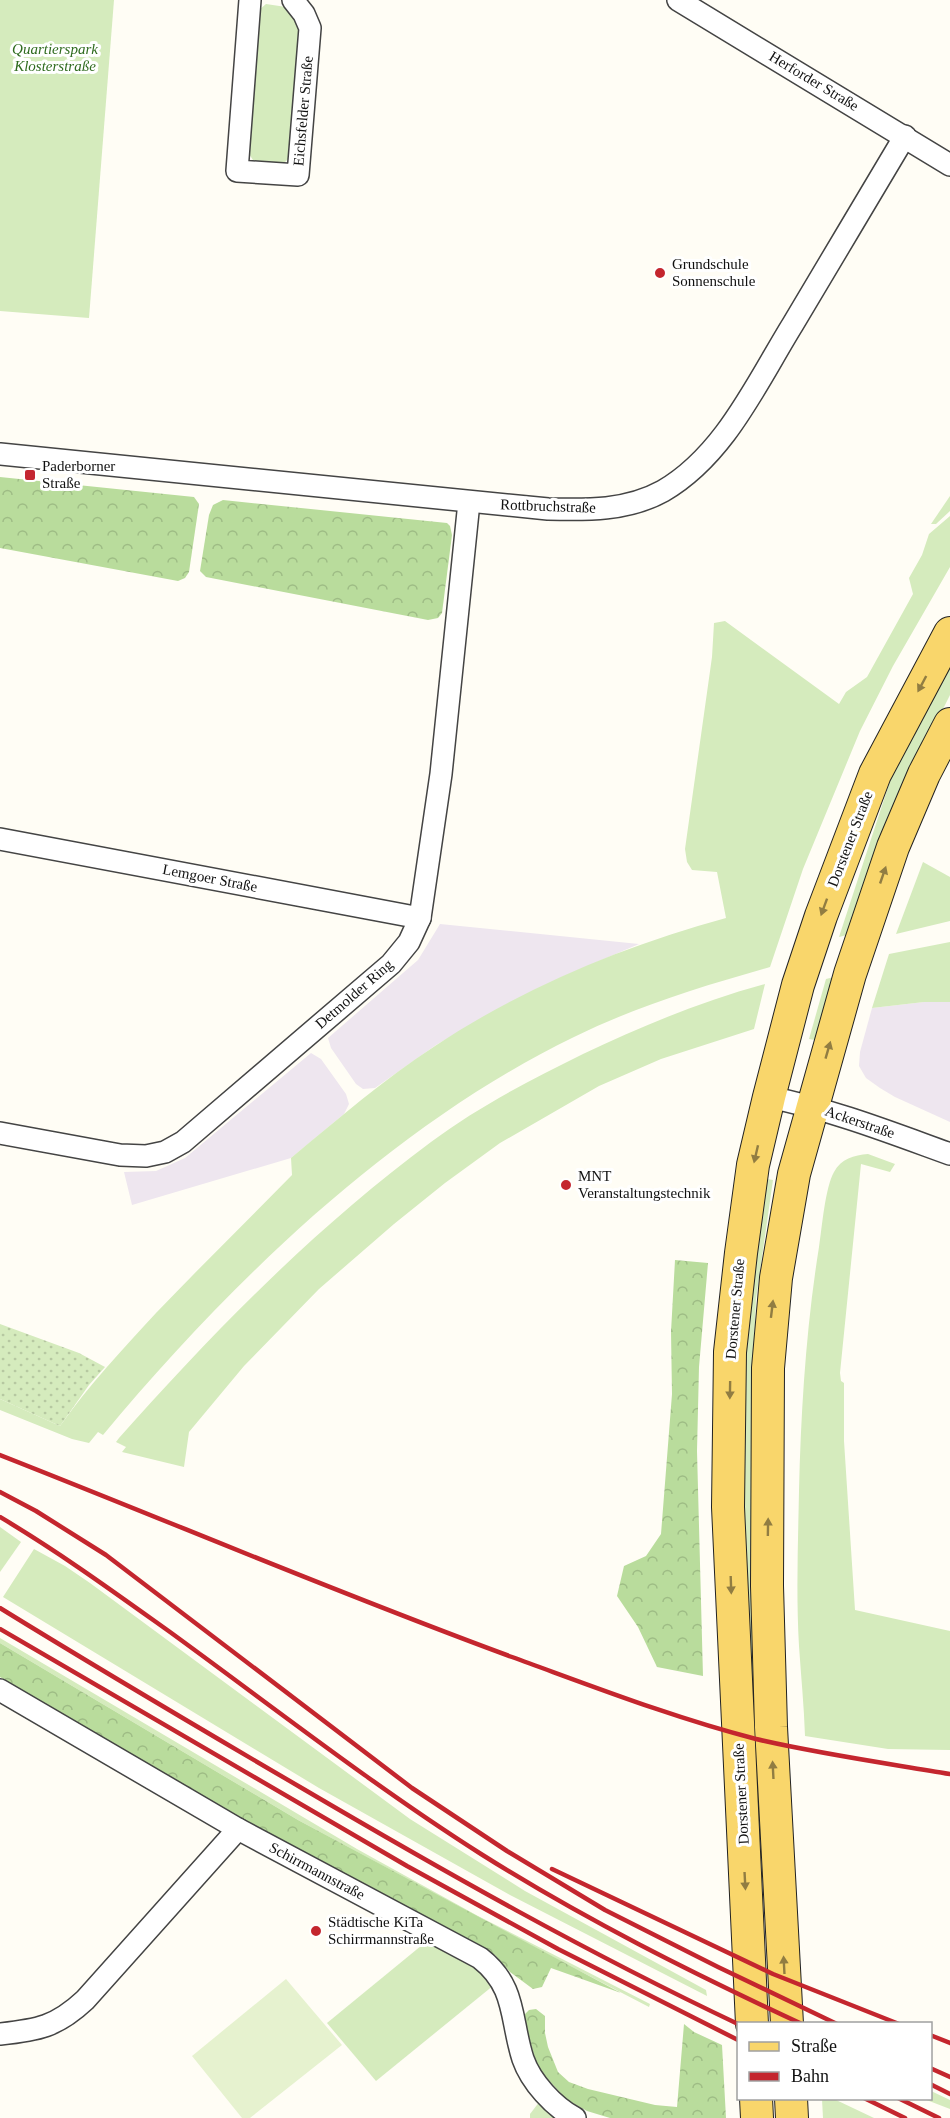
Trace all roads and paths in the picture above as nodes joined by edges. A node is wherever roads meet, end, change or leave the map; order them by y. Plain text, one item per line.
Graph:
1 (250, 0) edge
2 (293, 0) edge
3 (678, 0) edge
4 (904, 136) junction
5 (950, 165) edge
6 (0, 454) edge
7 (469, 502) junction
8 (950, 633) edge
9 (950, 724) edge
10 (0, 839) edge
11 (420, 918) junction
12 (769, 1097) junction
13 (813, 1106) junction
14 (0, 1133) edge
15 (950, 1154) edge
16 (0, 1690) edge
17 (238, 1828) junction
18 (752, 2022) edge
19 (787, 2022) edge
20 (0, 2034) edge
21 (756, 2100) edge
22 (791, 2100) edge
23 (575, 2118) edge
24 (757, 2118) edge
25 (792, 2118) edge

1 - 2 street, Eichsfelder Straße
3 - 4 street, Herforder Straße
4 - 5 street, Herforder Straße
4 - 7 street, Rottbruchstraße
6 - 7 street, Rottbruchstraße
7 - 11 street, Detmolder Ring
8 -> 12 main road, Dorstener Straße
13 -> 9 main road
10 - 11 street, Lemgoer Straße
11 - 14 street, Detmolder Ring
12 - 13 street, Ackerstraße
12 -> 18 main road, Dorstener Straße
13 - 15 street, Ackerstraße
19 -> 13 main road
16 - 17 street, Schirrmannstraße
17 - 20 street
17 - 23 street, Schirrmannstraße
21 - 24 main road
22 - 25 main road

